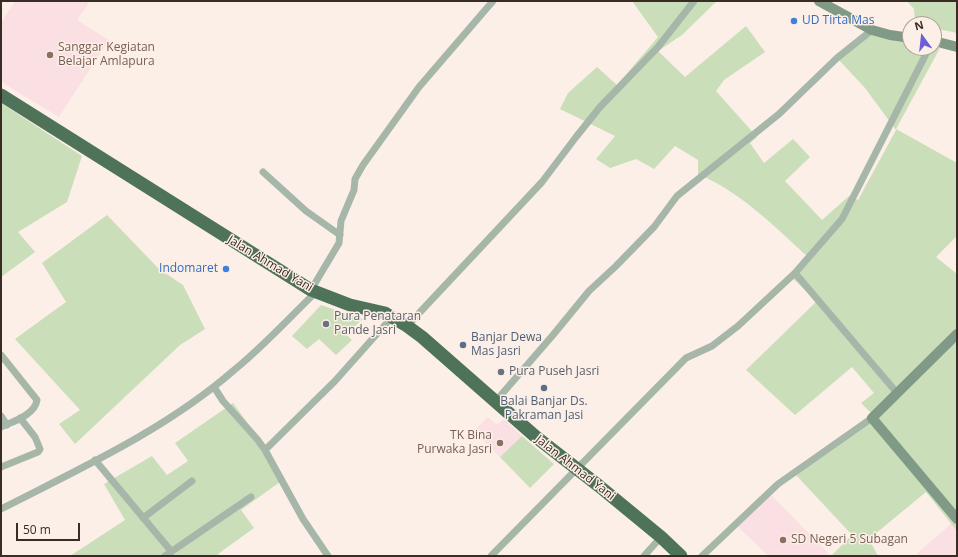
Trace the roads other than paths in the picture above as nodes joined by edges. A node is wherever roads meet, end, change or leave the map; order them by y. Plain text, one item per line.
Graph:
1 (493, 1) edge
2 (694, 1) edge
3 (820, 1) edge
4 (872, 30) junction
5 (902, 37) edge
6 (942, 43) edge
7 (957, 47) edge
8 (925, 56) edge
9 (1, 95) edge
10 (263, 172) dead end
11 (340, 235) junction
12 (795, 273) junction
13 (314, 291) junction
14 (392, 317) junction
15 (407, 326) junction
16 (957, 334) edge
17 (1, 355) edge
18 (214, 387) junction
19 (897, 393) junction
20 (495, 402) junction
21 (1, 416) edge
22 (20, 418) junction
23 (872, 418) junction
24 (4, 426) edge
25 (265, 450) junction
26 (95, 460) junction
27 (1, 467) edge
28 (575, 468) junction
29 (192, 481) dead end
30 (251, 497) dead end
31 (1, 509) edge
32 (143, 518) junction
33 (957, 519) edge
34 (661, 537) junction
35 (168, 553) edge
36 (328, 556) edge
37 (491, 556) edge
38 (644, 556) edge
39 (680, 556) edge
40 (702, 556) edge

1 - 11 street
2 - 15 street
3 - 4 street
4 - 5 street
4 - 20 street
6 - 7 street
8 - 12 street
9 - 13 highway, Jalan Ahmad Yani
10 - 11 street
11 - 13 street
12 - 19 street
12 - 28 street
13 - 14 highway, Jalan Ahmad Yani
13 - 18 street
14 - 15 highway, Jalan Ahmad Yani
14 - 25 street
15 - 20 highway, Jalan Ahmad Yani
16 - 19 street
17 - 22 street
18 - 25 street
18 - 26 street
19 - 23 street
20 - 28 highway, Jalan Ahmad Yani
21 - 24 street
22 - 24 street
22 - 27 street
23 - 33 street
23 - 40 street
25 - 36 street
26 - 31 street
26 - 32 street
28 - 34 highway, Jalan Ahmad Yani
28 - 37 street
29 - 32 street
30 - 35 street
32 - 35 street
34 - 38 street
34 - 39 highway, Jalan Ahmad Yani

